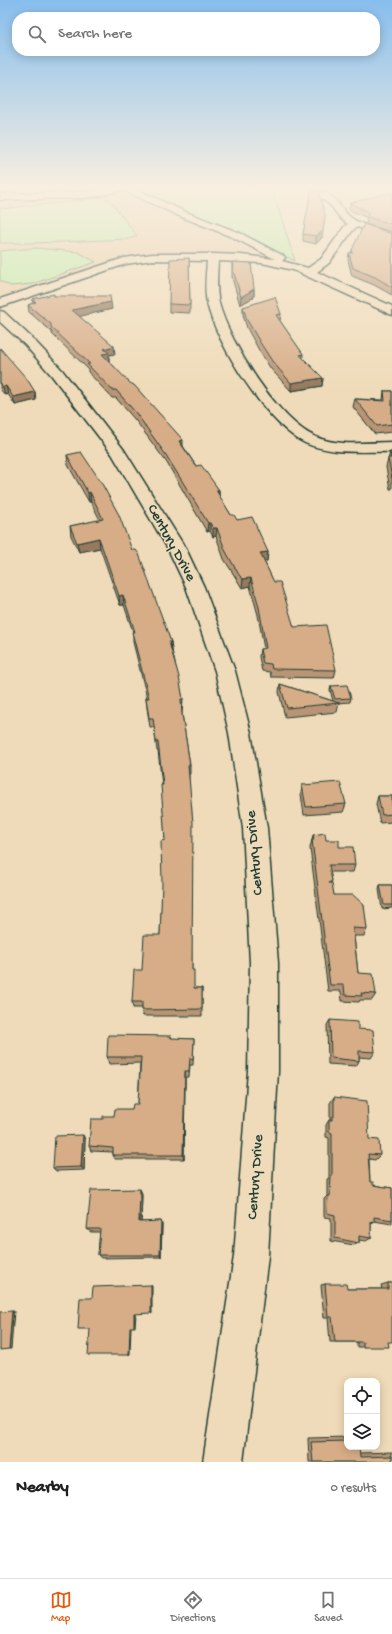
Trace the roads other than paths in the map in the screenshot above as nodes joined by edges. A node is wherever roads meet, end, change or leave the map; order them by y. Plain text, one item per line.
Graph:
1 (273, 254) edge
2 (330, 254) edge
3 (213, 257) junction
4 (296, 267) junction
5 (309, 273) junction
6 (0, 303) edge
7 (392, 312) edge
8 (0, 315) edge
9 (392, 447) edge
10 (223, 1462) edge

1 - 4 street
2 - 5 street
3 - 4 street
3 - 6 street
3 - 9 street
4 - 5 street
5 - 7 street
8 - 10 street, Century Drive

